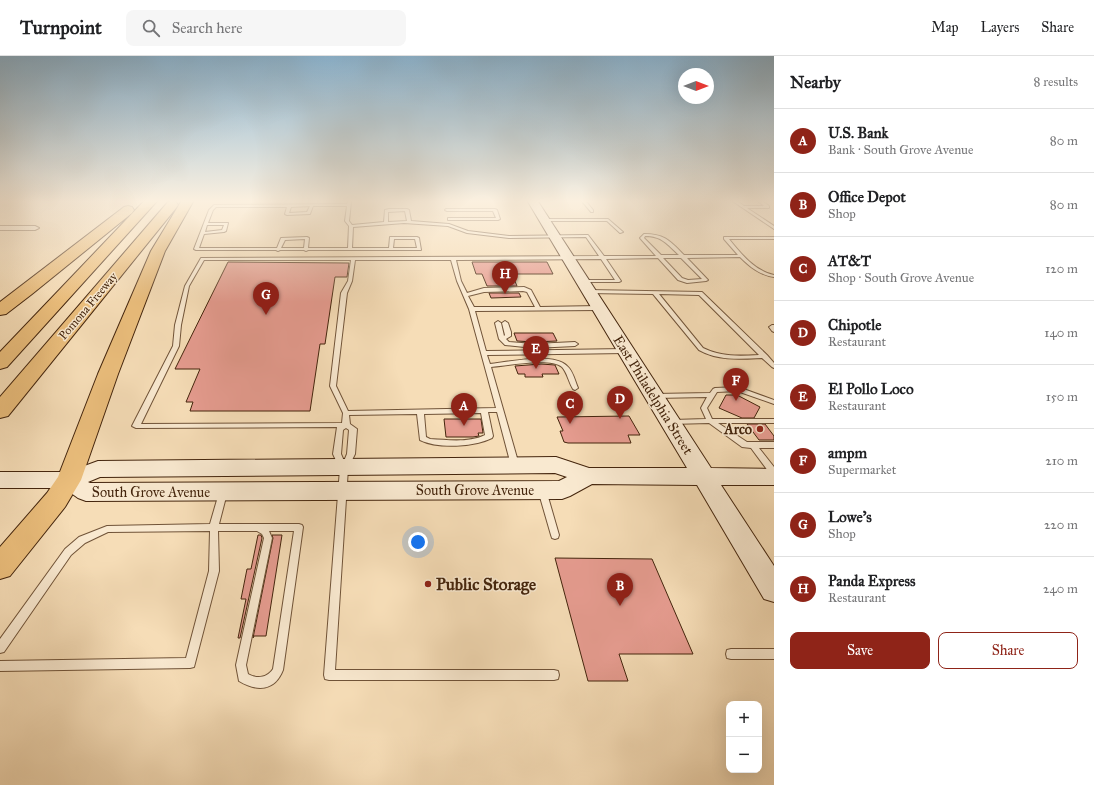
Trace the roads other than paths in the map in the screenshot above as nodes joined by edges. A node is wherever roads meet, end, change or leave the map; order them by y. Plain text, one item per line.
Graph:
1 (97, 234) edge
2 (120, 234) edge
3 (148, 234) edge
4 (168, 234) edge
5 (203, 234) edge
6 (351, 234) edge
7 (478, 234) edge
8 (552, 234) edge
9 (554, 237) junction
10 (774, 238) edge
11 (391, 249) junction
12 (278, 250) junction
13 (306, 250) junction
14 (350, 250) junction
15 (740, 256) junction
16 (660, 257) junction
17 (683, 257) junction
18 (568, 258) junction
19 (602, 258) junction
20 (353, 260) junction
21 (453, 260) junction
22 (774, 276) edge
23 (586, 287) junction
24 (655, 293) junction
25 (466, 295) junction
26 (538, 308) junction
27 (599, 308) junction
28 (472, 309) junction
29 (0, 310) edge
30 (505, 323) dead end
31 (498, 324) dead end
32 (502, 339) junction
33 (575, 344) dead end
34 (626, 351) junction
35 (484, 353) junction
36 (765, 356) junction
37 (0, 363) edge
38 (487, 366) junction
39 (774, 366) edge
40 (575, 388) dead end
41 (711, 395) junction
42 (653, 396) junction
43 (774, 402) edge
44 (484, 410) junction
45 (499, 410) junction
46 (420, 411) junction
47 (0, 412) edge
48 (346, 413) junction
49 (710, 421) junction
50 (774, 421) edge
51 (670, 422) junction
52 (346, 425) junction
53 (753, 445) junction
54 (774, 445) edge
55 (515, 465) junction
56 (344, 468) junction
57 (774, 473) edge
58 (588, 476) junction
59 (704, 476) junction
60 (774, 477) edge
61 (0, 480) edge
62 (70, 480) junction
63 (542, 490) junction
64 (342, 491) junction
65 (223, 492) junction
66 (214, 527) junction
67 (258, 527) junction
68 (555, 535) dead end
69 (0, 567) edge
70 (774, 590) edge
71 (0, 648) edge
72 (731, 654) dead end
73 (774, 654) edge
74 (0, 666) edge
75 (554, 675) dead end

1 - 29 highway
2 - 37 highway, Pomona Freeway
3 - 47 highway, Pomona Freeway
4 - 62 highway
5 - 12 lane
6 - 14 lane
7 - 9 lane
8 - 9 main road, East Philadelphia Street
9 - 18 main road, East Philadelphia Street
9 - 19 lane
10 - 15 lane
11 - 11 lane
11 - 14 lane
12 - 13 lane
12 - 13 lane
13 - 14 lane
15 - 17 lane
15 - 22 lane
16 - 17 lane
16 - 17 lane
16 - 17 lane
16 - 19 lane
18 - 19 lane
18 - 21 lane
18 - 23 main road, East Philadelphia Street
19 - 23 lane
20 - 21 lane
20 - 48 lane
20 - 52 lane
21 - 25 lane
23 - 24 lane
23 - 27 main road, East Philadelphia Street
24 - 36 lane
24 - 36 lane
25 - 26 lane
25 - 28 lane
26 - 27 lane
26 - 28 lane
27 - 34 main road, East Philadelphia Street
28 - 35 lane
30 - 32 lane
31 - 32 lane
32 - 33 lane
34 - 35 lane
34 - 42 main road, East Philadelphia Street
35 - 38 lane
36 - 39 lane
38 - 40 lane
38 - 45 lane
41 - 42 lane
41 - 43 lane
41 - 49 lane
42 - 51 main road, East Philadelphia Street
44 - 45 lane
44 - 46 lane
44 - 46 lane
45 - 55 lane
46 - 48 lane
48 - 52 lane
49 - 50 lane
49 - 51 lane
49 - 53 lane
51 - 59 main road, East Philadelphia Street
52 - 56 lane
52 - 56 lane
53 - 54 lane
53 - 57 lane
55 - 56 main road, South Grove Avenue
55 - 58 main road, South Grove Avenue
56 - 62 main road, South Grove Avenue
56 - 64 lane
58 - 59 main road, South Grove Avenue
58 - 63 main road, South Grove Avenue
59 - 60 main road, South Grove Avenue
59 - 70 main road, East Philadelphia Street
61 - 62 main road
62 - 65 main road, South Grove Avenue
62 - 69 highway
63 - 64 main road, South Grove Avenue
63 - 68 lane
64 - 65 main road, South Grove Avenue
64 - 75 lane
65 - 66 lane
66 - 67 lane
66 - 71 lane
66 - 74 lane
67 - 67 lane
72 - 73 lane

